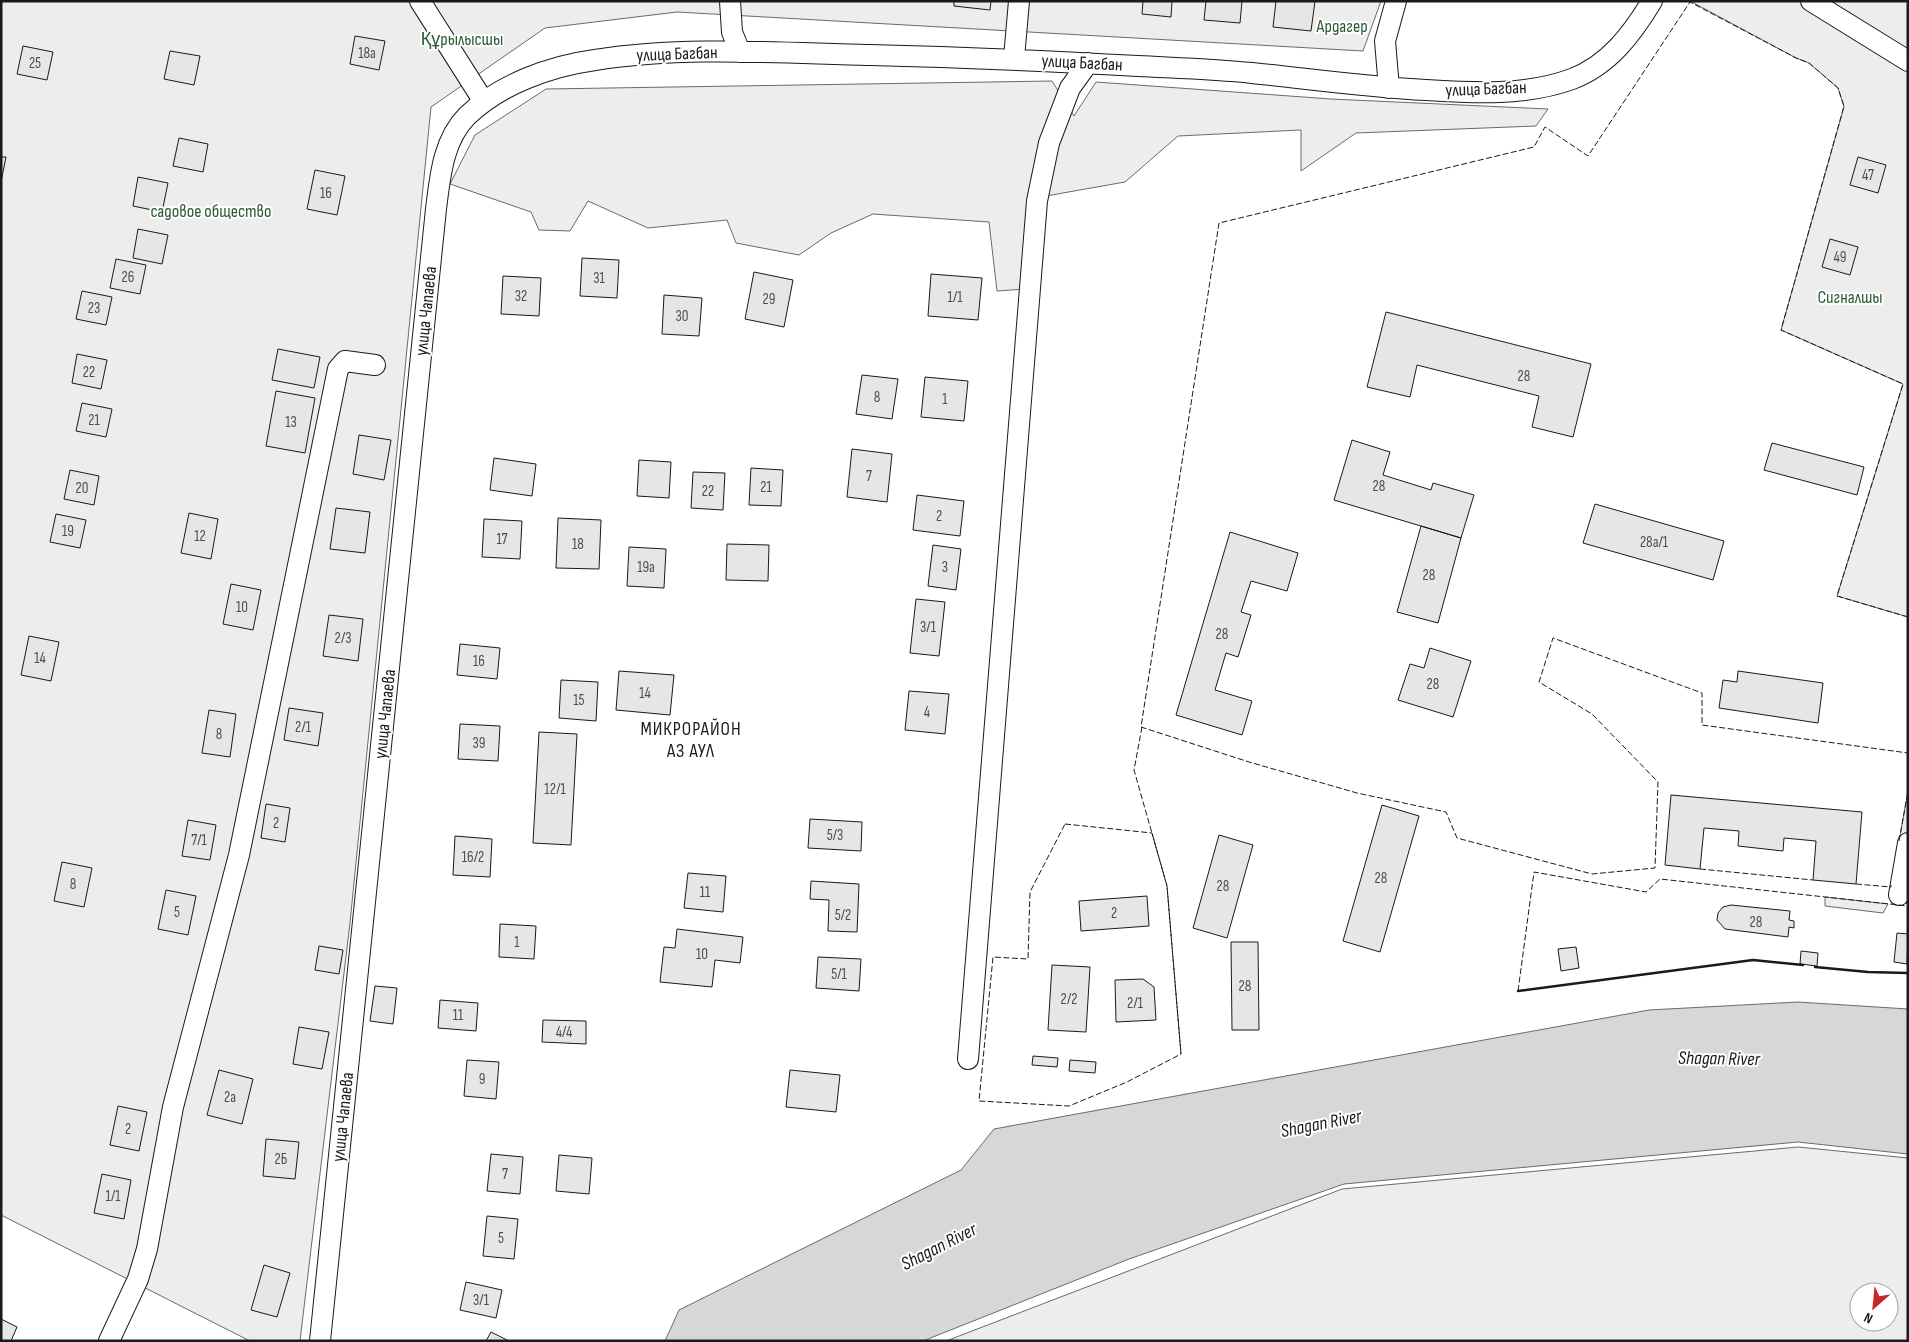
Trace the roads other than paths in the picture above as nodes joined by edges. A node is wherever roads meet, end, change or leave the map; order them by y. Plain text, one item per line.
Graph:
1 (420, 1) edge
2 (730, 1) edge
3 (1019, 1) edge
4 (1396, 1) edge
5 (1652, 1) edge
6 (1811, 1) edge
7 (740, 52) junction
8 (1014, 58) junction
9 (1908, 61) edge
10 (1088, 63) junction
11 (1389, 88) junction
12 (484, 102) junction
13 (375, 365) dead end
14 (1908, 843) edge
15 (1899, 895) dead end
16 (968, 1058) dead end
17 (109, 1341) edge
18 (320, 1341) edge

1 - 12 street
2 - 7 street
3 - 8 street
4 - 11 street
5 - 11 street, улица Багбан
6 - 9 street
7 - 8 street, улица Багбан
7 - 12 street, улица Багбан
8 - 10 street, улица Багбан
10 - 11 street, улица Багбан
10 - 16 street
12 - 18 street, улица Чапаева
13 - 17 street
14 - 15 street

